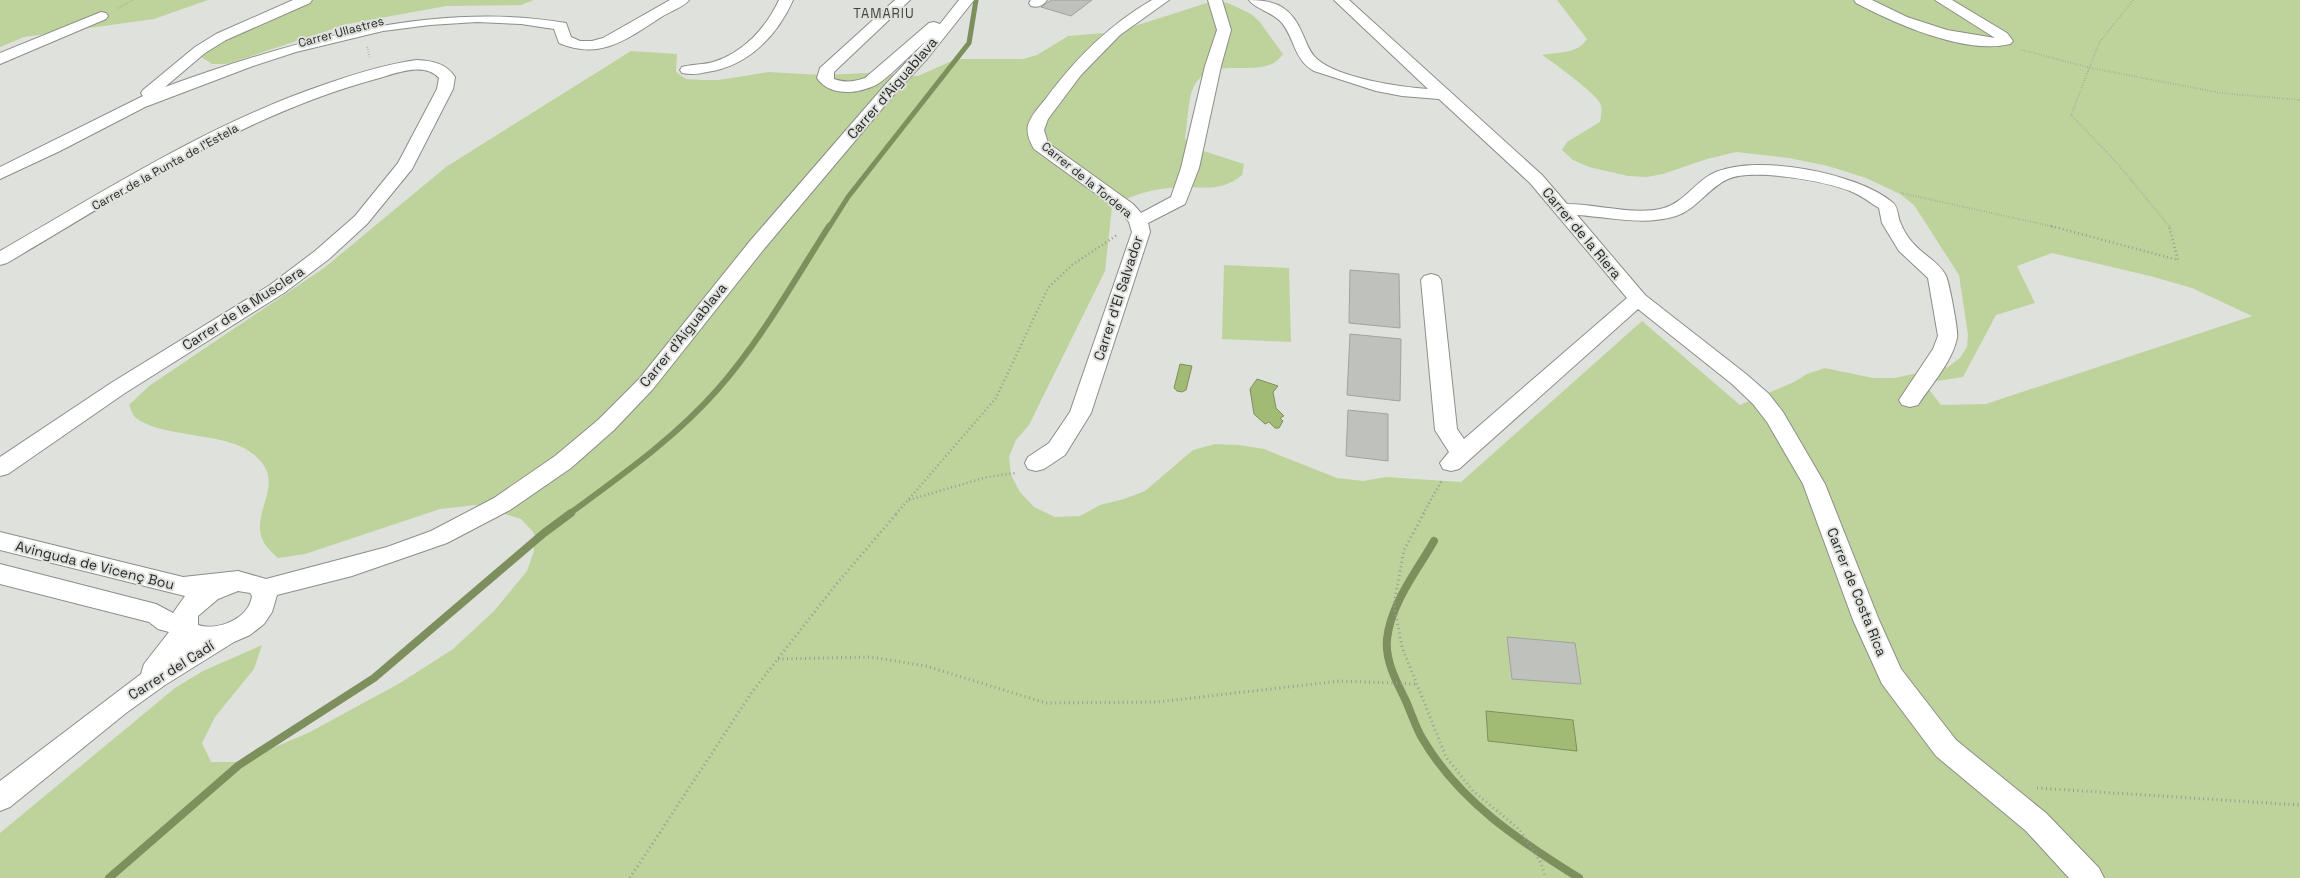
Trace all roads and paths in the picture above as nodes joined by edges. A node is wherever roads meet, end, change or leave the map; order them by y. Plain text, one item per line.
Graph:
1 (305, 0) edge
2 (682, 0) edge
3 (786, 0) edge
4 (903, 0) edge
5 (1162, 0) edge
6 (1215, 0) edge
7 (1256, 0) edge
8 (1341, 0) edge
9 (1861, 0) edge
10 (1942, 0) edge
11 (2133, 0) edge
12 (964, 3) edge
13 (101, 16) dead end
14 (1997, 43) junction
15 (191, 58) junction
16 (0, 59) edge
17 (428, 65) joint
18 (2091, 68) junction
19 (224, 70) junction
20 (688, 70) dead end
21 (1444, 94) junction
22 (2300, 100) edge
23 (128, 109) junction
24 (0, 174) edge
25 (1896, 192) dead end
26 (1563, 210) junction
27 (1138, 221) junction
28 (0, 260) edge
29 (1431, 280) dead end
30 (1638, 299) junction
31 (1910, 400) dead end
32 (1457, 458) junction
33 (1036, 463) joint
34 (0, 468) edge
35 (908, 500) junction
36 (0, 541) edge
37 (0, 574) edge
38 (326, 574) junction
39 (238, 581) junction
40 (264, 589) junction
41 (259, 613) junction
42 (185, 626) junction
43 (225, 636) junction
44 (778, 659) junction
45 (1417, 684) junction
46 (117, 705) junction
47 (2031, 788) dead end
48 (0, 798) edge
49 (2300, 805) edge
50 (630, 878) edge
51 (1546, 878) edge
52 (2090, 878) edge

1 - 15 street
2 - 19 street, Carrer Ullastres
3 - 20 street
4 - 12 street
5 - 27 street, Carrer de la Tordera
6 - 27 street, Carrer d'El Salvador
7 - 21 street
8 - 21 street, Carrer de la Riera
9 - 14 street
10 - 14 street
11 - 18 path
12 - 38 street, Carrer d'Aiguablava
13 - 16 street
14 - 18 path
15 - 19 street
15 - 23 street
17 - 28 street, Carrer de la Punta de l'Estela
17 - 34 street, Carrer de la Musclera
18 - 22 path
18 - 25 path
19 - 23 street, Carrer Ullastres
21 - 26 street, Carrer de la Riera
23 - 24 street, Carrer Ullastres
26 - 30 street, Carrer de la Riera
26 - 31 street
27 - 33 street, Carrer d'El Salvador
27 - 35 path
29 - 32 street
30 - 32 street
30 - 52 street, Carrer de Costa Rica
32 - 45 path
33 - 35 path
35 - 44 path
36 - 39 street, Avinguda de Vicenç Bou
37 - 42 street
38 - 40 street, Carrer d'Aiguablava
38 - 41 street, Carrer d'Aiguablava
39 - 40 street
39 - 42 street, Carrer del Cadí
40 - 41 street
41 - 43 street, Carrer del Cadí
42 - 43 street
42 - 46 street, Carrer del Cadí
43 - 46 street, Carrer del Cadí
44 - 45 path
44 - 50 path
45 - 51 path
46 - 48 street, Carrer del Cadí
47 - 49 path

